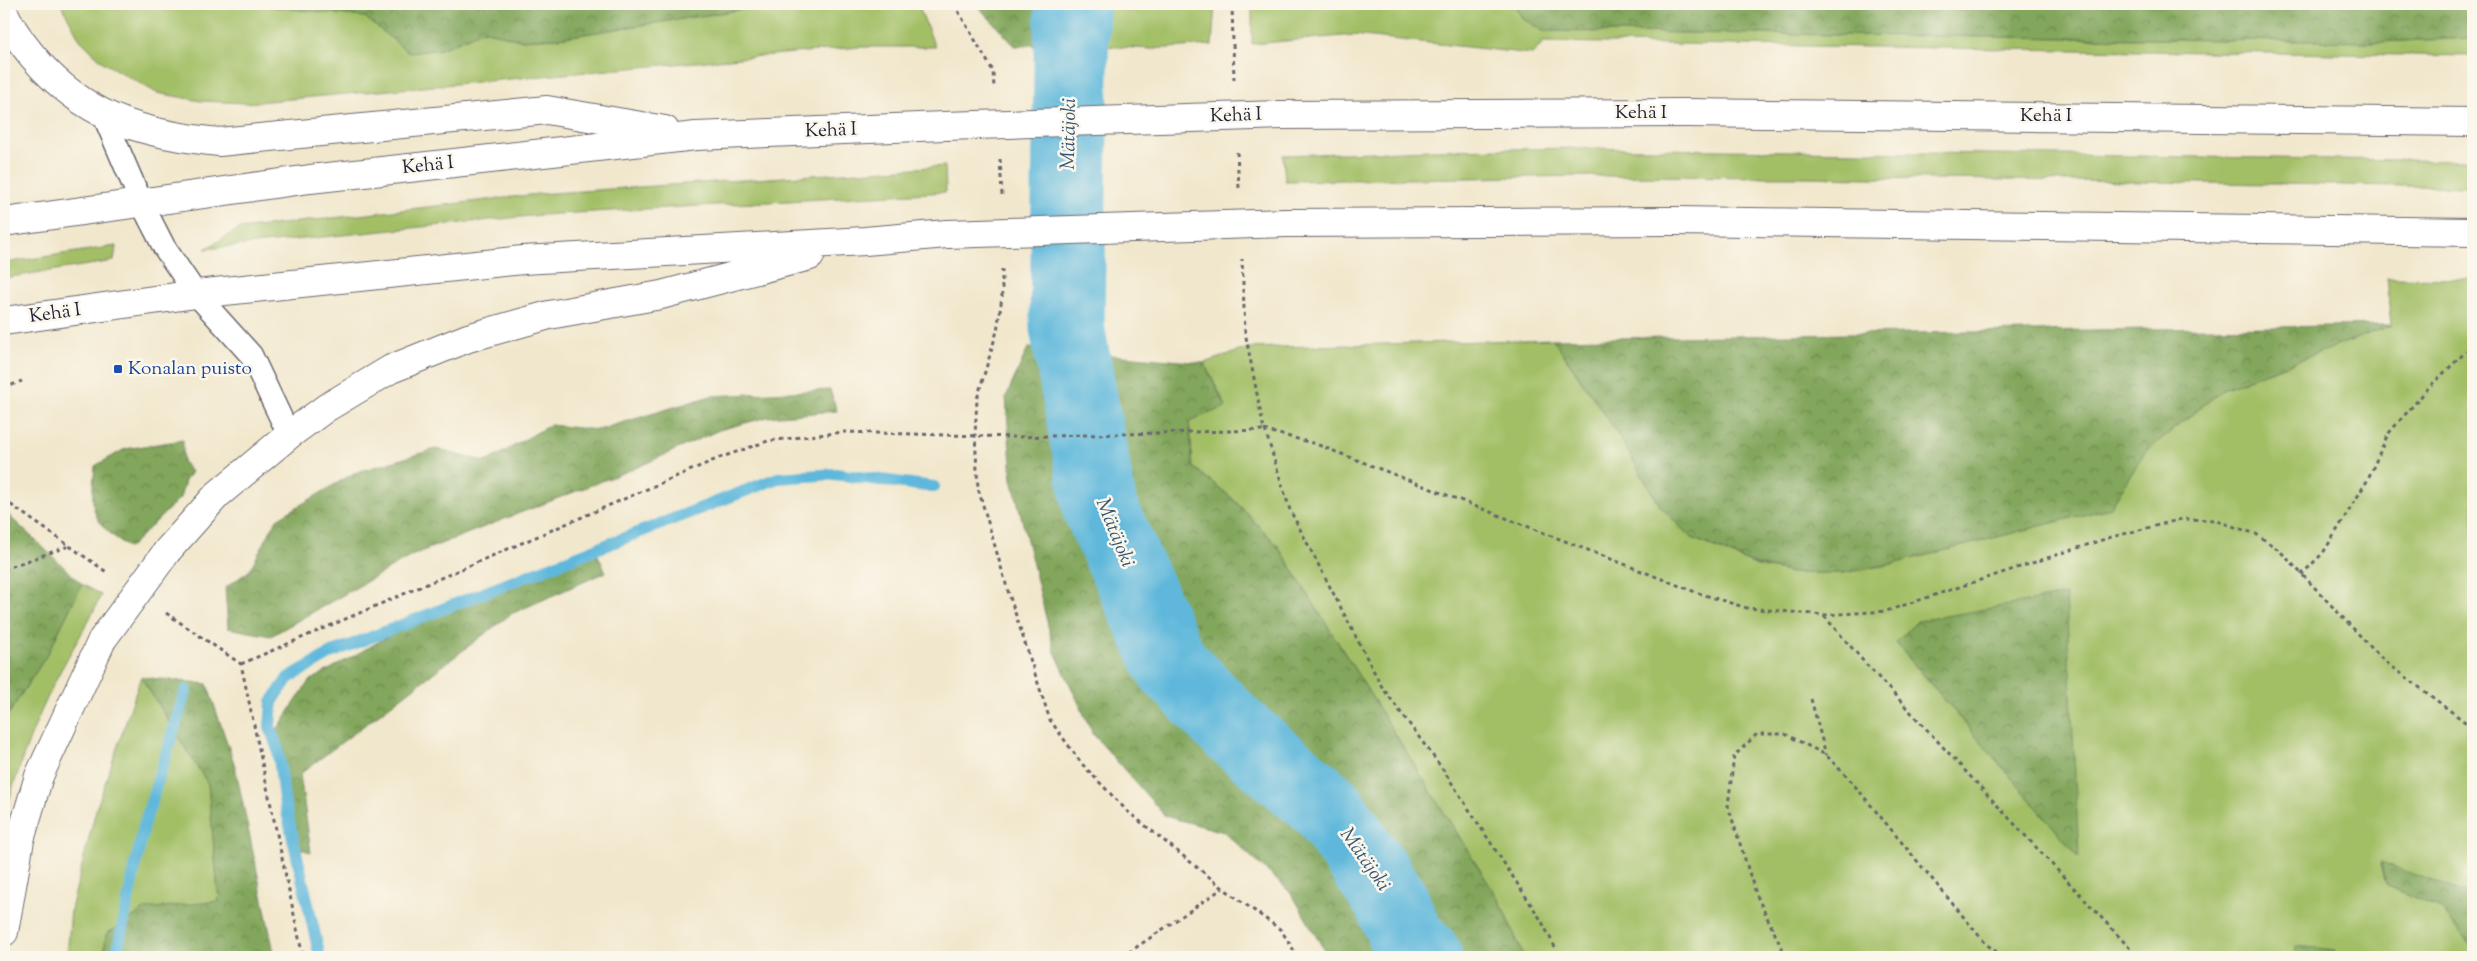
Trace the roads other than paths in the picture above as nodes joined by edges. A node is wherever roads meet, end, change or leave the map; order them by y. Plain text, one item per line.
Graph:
1 (4, 13) edge
2 (104, 116) junction
3 (2473, 122) edge
4 (696, 136) junction
5 (141, 202) junction
6 (4, 222) edge
7 (2473, 232) edge
8 (865, 241) junction
9 (196, 294) junction
10 (4, 321) edge
11 (289, 435) junction
12 (4, 932) edge

1 - 2 highway
2 - 4 highway
2 - 5 lane
3 - 4 highway, Kehä I, bridge
4 - 5 highway, Kehä I
5 - 6 highway, Kehä I
5 - 9 lane
7 - 8 highway, Kehä I, bridge
8 - 9 highway, Kehä I
8 - 11 highway
9 - 10 highway, Kehä I
9 - 11 lane
11 - 12 highway, bridge

